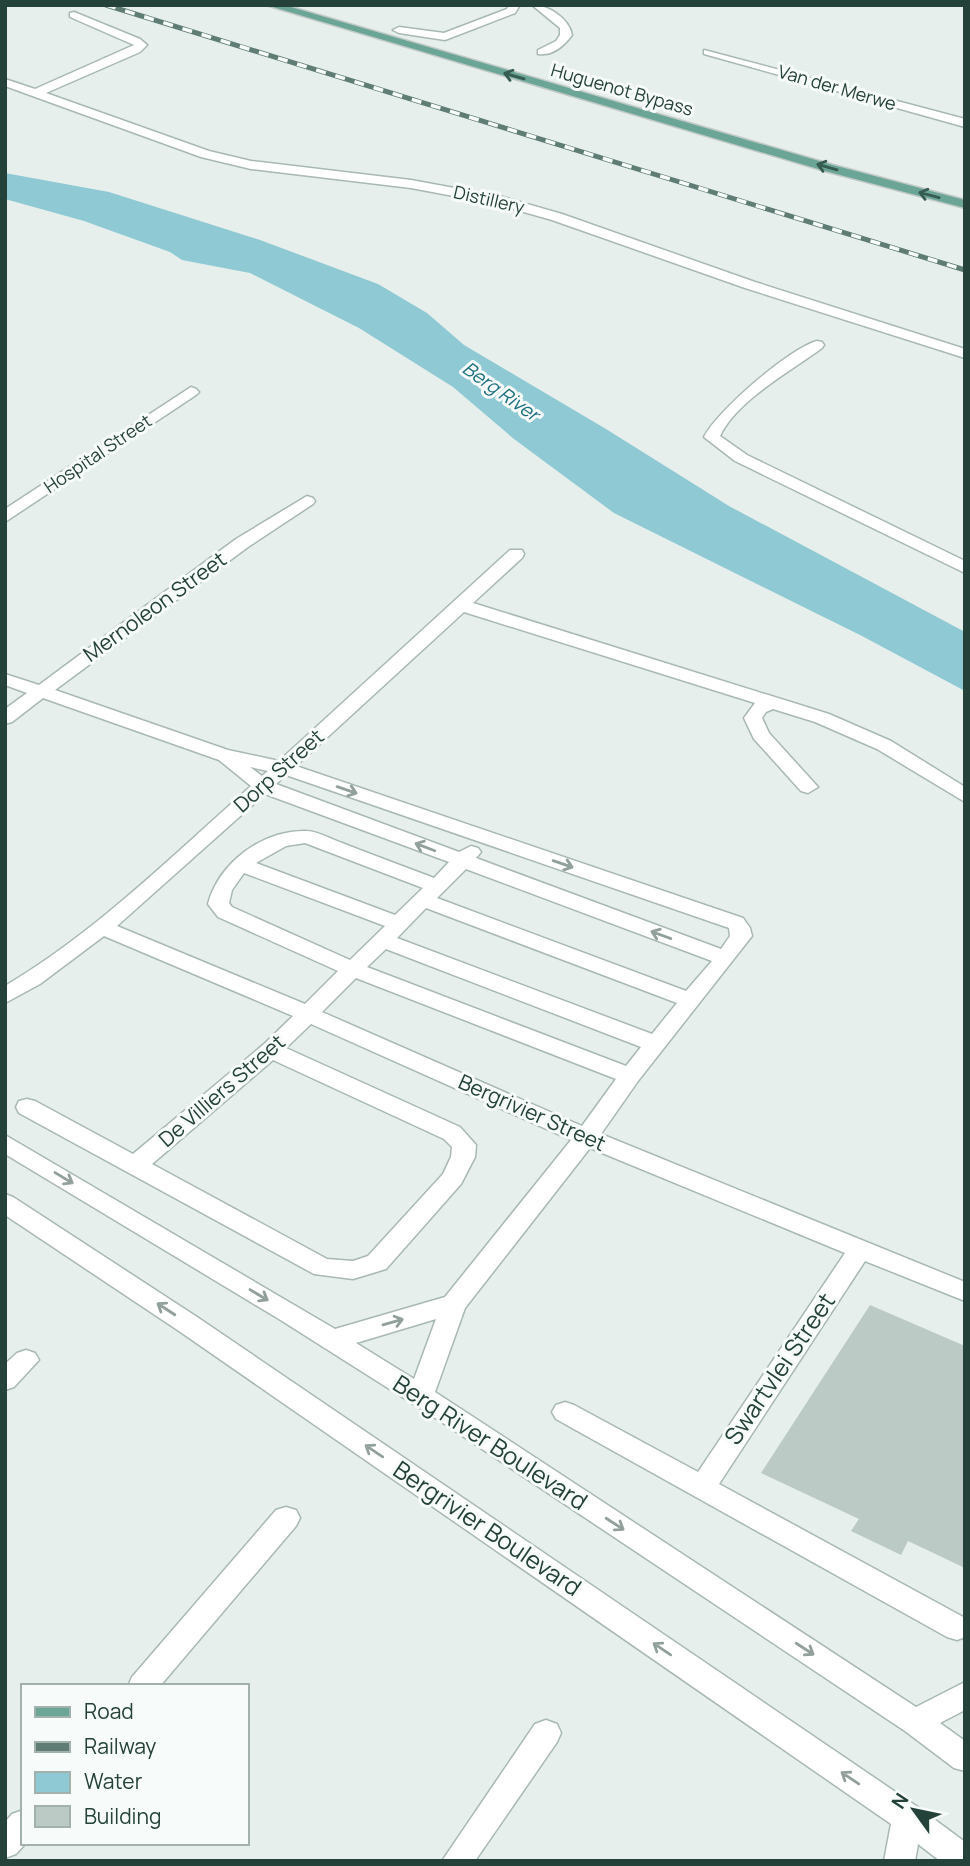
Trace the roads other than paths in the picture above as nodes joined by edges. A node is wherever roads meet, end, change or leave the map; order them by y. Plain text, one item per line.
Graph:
1 (271, 5) edge
2 (515, 5) edge
3 (537, 5) edge
4 (75, 15) dead end
5 (399, 30) dead end
6 (542, 52) dead end
7 (708, 52) dead end
8 (5, 82) edge
9 (35, 93) junction
10 (965, 124) edge
11 (965, 204) edge
12 (817, 345) dead end
13 (965, 355) edge
14 (191, 392) dead end
15 (307, 501) dead end
16 (5, 517) edge
17 (516, 554) dead end
18 (965, 568) edge
19 (460, 605) junction
20 (5, 680) edge
21 (39, 691) junction
22 (772, 702) junction
23 (5, 718) edge
24 (223, 755) junction
25 (283, 768) junction
26 (263, 786) junction
27 (808, 787) dead end
28 (965, 796) edge
29 (485, 837) junction
30 (462, 860) junction
31 (243, 865) junction
32 (430, 893) junction
33 (400, 923) junction
34 (103, 928) junction
35 (383, 940) junction
36 (725, 958) junction
37 (354, 970) junction
38 (36, 979) junction
39 (5, 996) edge
40 (691, 1001) junction
41 (5, 1012) edge
42 (306, 1013) junction
43 (656, 1044) junction
44 (271, 1050) junction
45 (630, 1076) junction
46 (27, 1107) dead end
47 (586, 1137) junction
48 (5, 1143) edge
49 (135, 1166) junction
50 (5, 1203) edge
51 (860, 1249) junction
52 (965, 1292) edge
53 (454, 1304) junction
54 (332, 1340) junction
55 (26, 1360) dead end
56 (5, 1380) edge
57 (420, 1396) junction
58 (565, 1412) dead end
59 (701, 1489) junction
60 (286, 1518) dead end
61 (957, 1628) dead end
62 (144, 1684) edge
63 (965, 1695) edge
64 (915, 1722) junction
65 (546, 1733) dead end
66 (965, 1758) edge
67 (908, 1818) junction
68 (21, 1826) edge
69 (5, 1844) edge
70 (457, 1861) edge
71 (899, 1861) edge
72 (965, 1861) edge

11 -> 1 main road, Huguenot Bypass
2 - 5 street
3 - 6 street
4 - 9 street
7 - 10 street, Van der Merwe
8 - 9 street, Distillery
9 - 13 street, Distillery
12 - 18 street
14 - 16 street, Hospital Street
15 - 21 street, Mernoleon Street
17 - 19 street, Dorp Street
19 - 22 street
19 - 25 street, Dorp Street
20 - 21 street
21 - 23 street, Mernoleon Street
21 - 24 street
22 - 27 street
22 - 28 street
24 - 25 street
24 - 26 street
25 - 26 street, Dorp Street
25 -> 29 street
30 -> 26 street
26 - 34 street, Dorp Street
29 - 30 street, De Villiers Street
29 -> 36 street
30 - 32 street, De Villiers Street
36 -> 30 street
31 - 32 street
31 - 33 street
31 - 37 street
32 - 33 street, De Villiers Street
32 - 40 street
33 - 35 street, De Villiers Street
34 - 38 street, Dorp Street
34 - 42 street, Bergrivier Street
35 - 37 street, De Villiers Street
35 - 43 street
36 - 40 street
37 - 42 street, De Villiers Street
37 - 45 street
38 - 39 street, Dorp Street
38 - 41 street, Dorp Street
40 - 43 street
42 - 44 street, De Villiers Street
42 - 47 street, Bergrivier Street
43 - 45 street
44 - 49 street, De Villiers Street
44 - 49 street
45 - 47 street
46 - 49 street
47 - 51 street, Bergrivier Street
47 - 53 street
48 -> 54 street, Berg River Boulevard
67 -> 50 street, Bergrivier Boulevard
51 - 52 street, Bergrivier Street
51 - 59 street, Swartvlei Street
54 -> 53 street
53 - 57 street
54 - 57 street, Berg River Boulevard
55 - 56 street
57 -> 64 street, Berg River Boulevard
58 - 59 street
59 - 61 street
60 - 62 street
63 - 64 street
64 - 66 street, Berg River Boulevard
65 - 70 street
67 - 71 street
67 - 72 street, Bergrivier Boulevard
68 - 69 street

